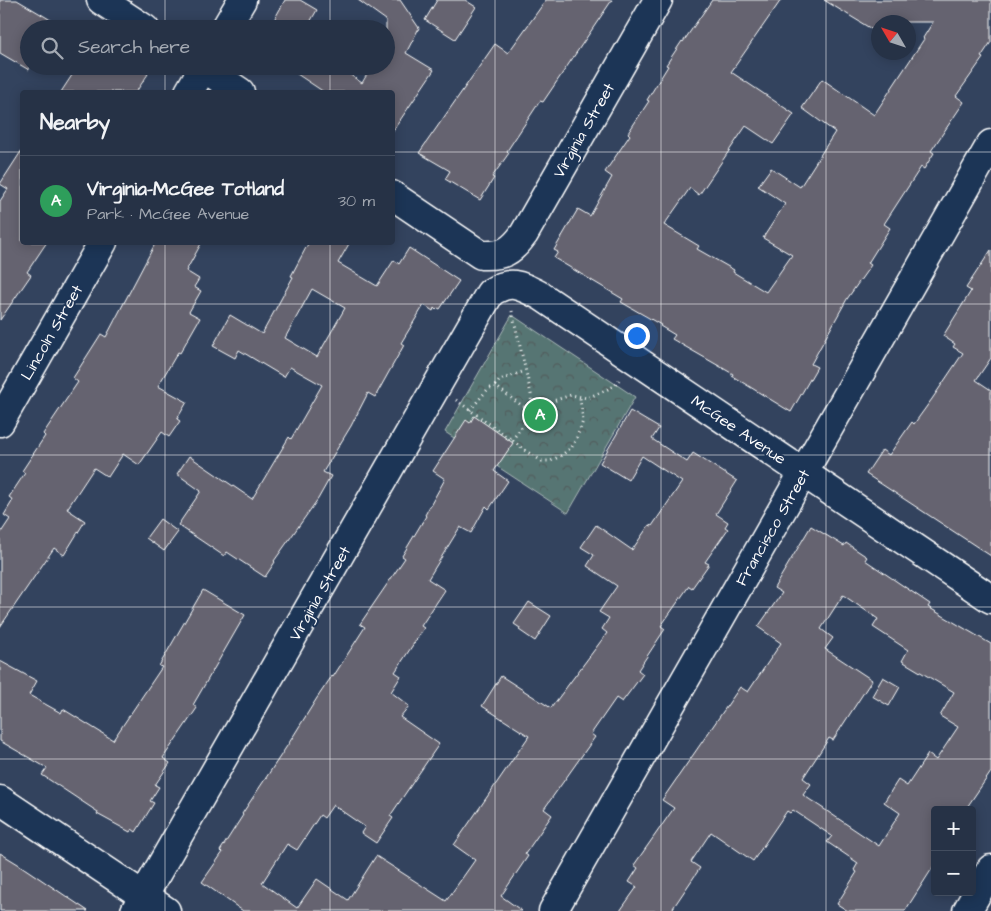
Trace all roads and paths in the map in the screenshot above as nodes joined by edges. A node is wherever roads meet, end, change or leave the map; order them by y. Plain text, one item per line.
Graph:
1 (101, 0) edge
2 (242, 0) edge
3 (658, 0) edge
4 (131, 20) edge
5 (230, 20) edge
6 (199, 75) edge
7 (215, 75) edge
8 (190, 90) edge
9 (237, 90) edge
10 (991, 144) edge
11 (395, 197) edge
12 (101, 245) edge
13 (509, 284) junction
14 (632, 358) junction
15 (526, 372) junction
16 (495, 386) junction
17 (437, 387) junction
18 (580, 398) junction
19 (470, 410) junction
20 (532, 413) junction
21 (0, 422) edge
22 (512, 440) junction
23 (803, 472) junction
24 (991, 599) edge
25 (0, 800) edge
26 (991, 869) edge
27 (148, 906) edge
28 (552, 911) edge
29 (967, 911) edge

1 - 4 street
2 - 5 street
3 - 11 street, Virginia Street
6 - 8 street
7 - 9 street
10 - 23 street, Francisco Street
12 - 21 street, Lincoln Street
13 - 14 street, McGee Avenue
13 - 15 path
13 - 17 street, Virginia Street
14 - 18 path
14 - 23 street, McGee Avenue
15 - 16 path
15 - 20 path
16 - 19 path
16 - 20 path
17 - 19 path
17 - 27 street, Virginia Street
18 - 20 path
18 - 22 path
19 - 22 path
20 - 22 path
23 - 24 street, McGee Avenue
23 - 28 street, Francisco Street
25 - 27 street
26 - 29 street

